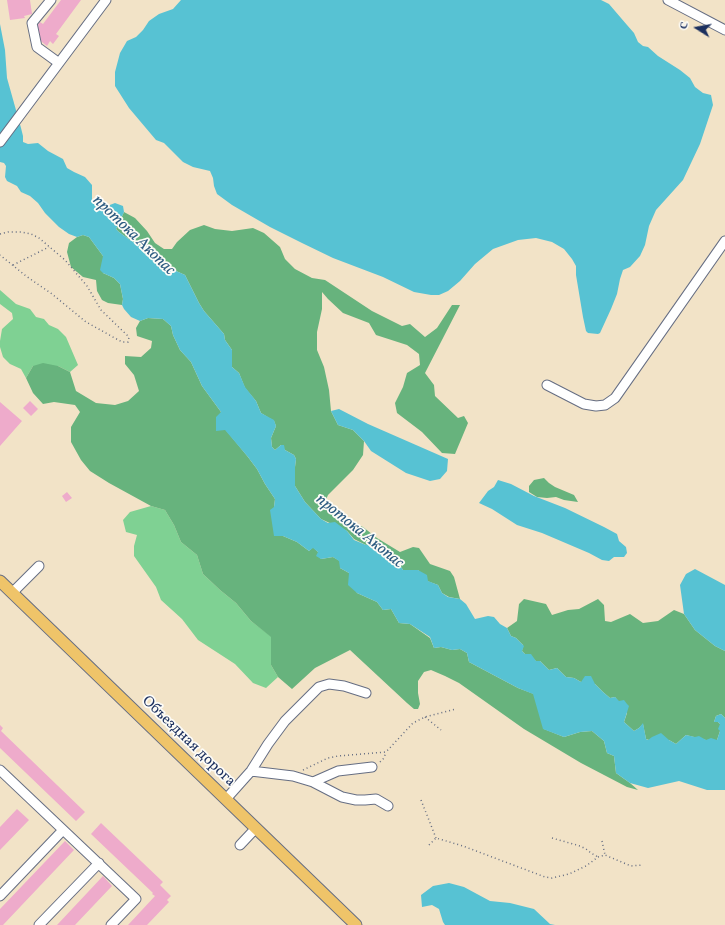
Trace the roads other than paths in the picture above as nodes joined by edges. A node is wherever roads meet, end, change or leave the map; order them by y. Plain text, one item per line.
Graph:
1 (51, 0) edge
2 (106, 0) edge
3 (668, 0) edge
4 (725, 30) edge
5 (59, 63) junction
6 (0, 142) edge
7 (725, 241) edge
8 (547, 384) dead end
9 (39, 566) dead end
10 (0, 581) edge
11 (12, 593) junction
12 (366, 693) dead end
13 (372, 767) road end
14 (0, 770) edge
15 (251, 771) junction
16 (313, 782) junction
17 (226, 799) junction
18 (388, 806) dead end
19 (256, 828) junction
20 (62, 830) junction
21 (240, 845) dead end
22 (99, 864) junction
23 (0, 896) edge
24 (39, 925) edge
25 (111, 925) edge
26 (356, 925) edge

1 - 5 street
2 - 5 street
3 - 4 street
5 - 6 street
7 - 8 street
9 - 11 street
10 - 11 main road, Объездная дорога
11 - 17 main road, Объездная дорога
12 - 15 street
13 - 16 street
14 - 20 street
15 - 16 street
15 - 17 street
16 - 18 street
17 - 19 main road, Объездная дорога
19 - 21 street
19 - 26 main road, Объездная дорога
20 - 22 street
20 - 23 street
22 - 24 street
22 - 25 street

